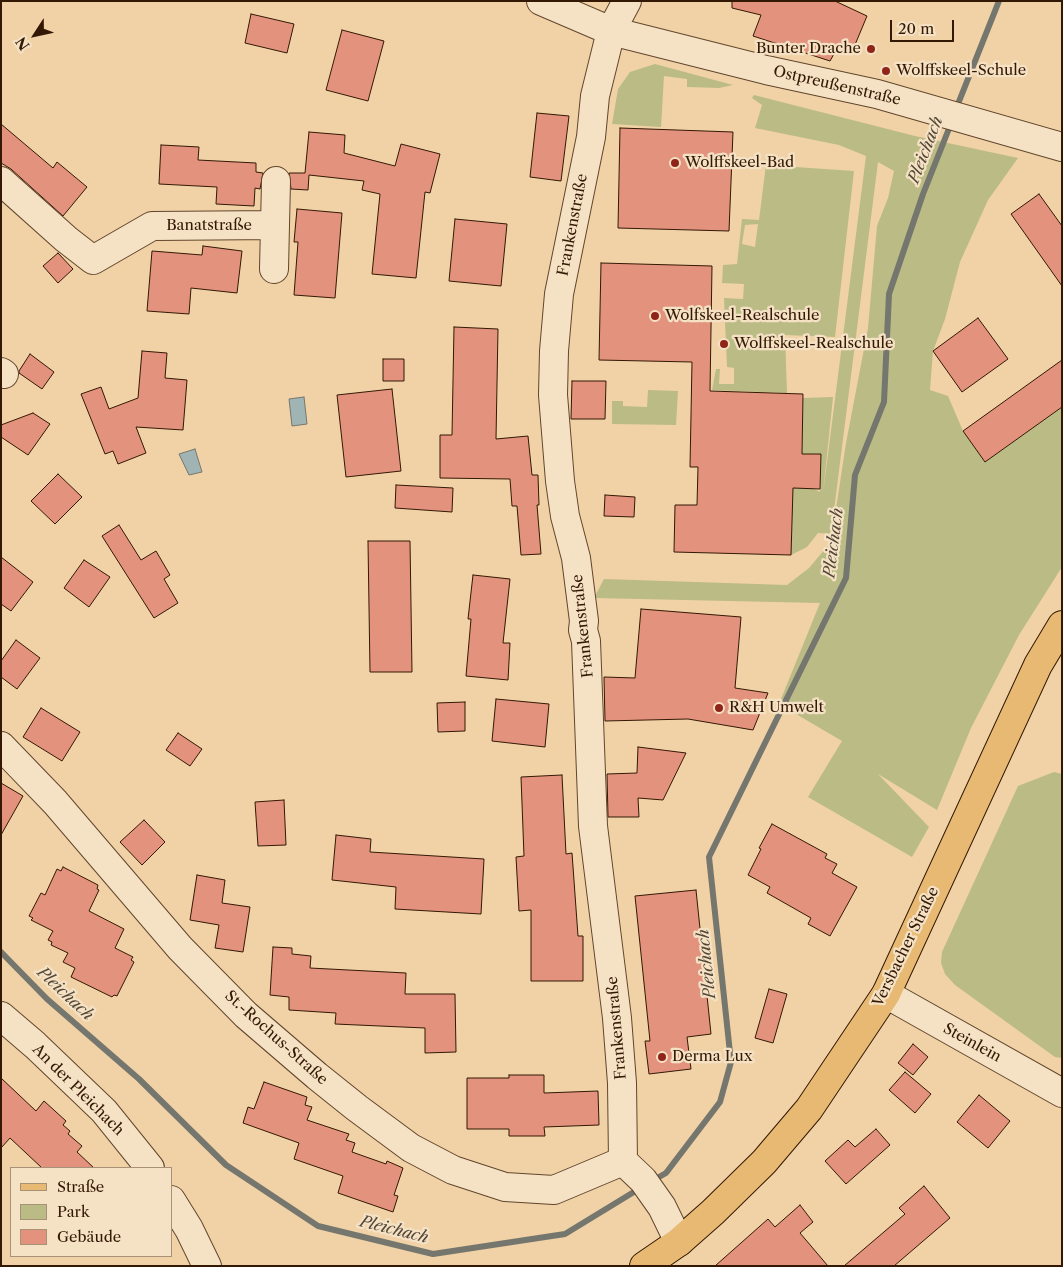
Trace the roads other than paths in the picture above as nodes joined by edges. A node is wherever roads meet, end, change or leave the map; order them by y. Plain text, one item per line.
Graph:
1 (541, 1) edge
2 (628, 1) edge
3 (611, 31) junction
4 (1062, 147) edge
5 (1, 181) edge
6 (276, 182) dead end
7 (275, 225) junction
8 (274, 270) dead end
9 (1062, 625) edge
10 (1, 746) edge
11 (886, 994) junction
12 (1, 1016) edge
13 (1061, 1091) edge
14 (623, 1161) junction
15 (149, 1167) edge
16 (172, 1202) edge
17 (679, 1242) junction
18 (207, 1266) edge
19 (644, 1266) edge

1 - 3 street, Ostpreußenstraße
2 - 3 street, Frankenstraße
3 - 4 street, Ostpreußenstraße
3 - 14 street, Frankenstraße
5 - 7 street, Banatstraße
6 - 7 street
7 - 8 street
9 - 11 main road, Versbacher Straße
10 - 14 street, St.-Rochus-Straße
11 - 13 street, Steinlein
11 - 17 main road, Versbacher Straße
12 - 15 street, An der Pleichach
14 - 17 street
16 - 18 street
17 - 19 main road, Versbacher Straße

